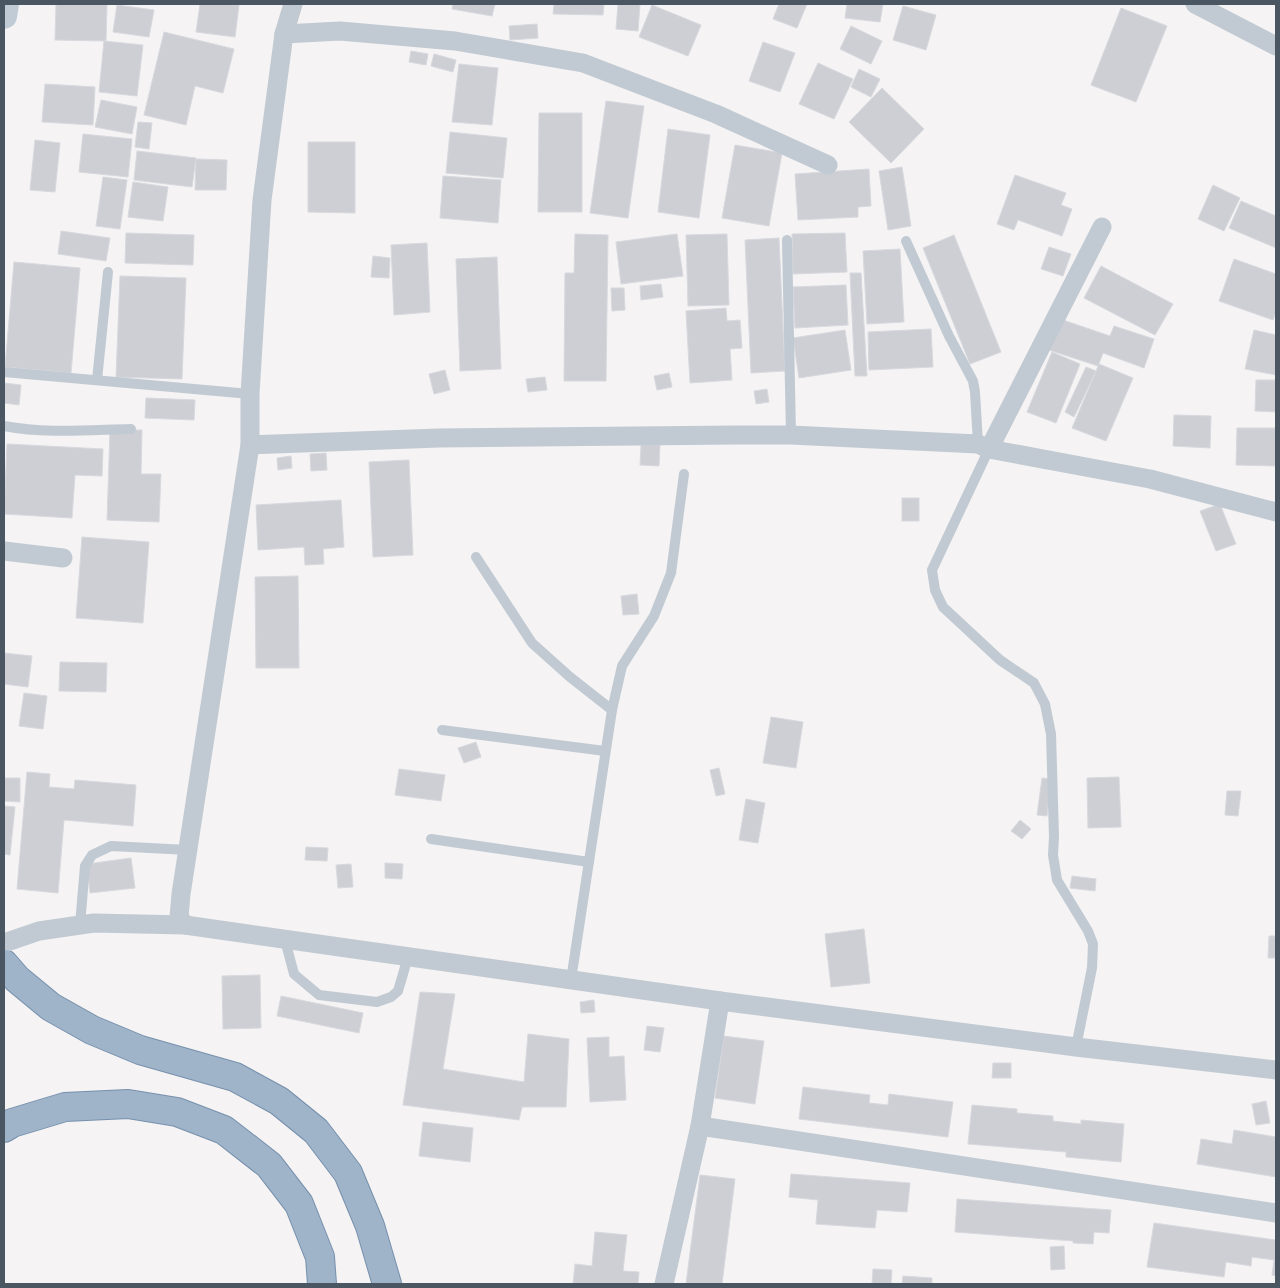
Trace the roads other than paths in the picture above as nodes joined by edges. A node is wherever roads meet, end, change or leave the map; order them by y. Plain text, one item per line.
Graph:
1 (6, 4) edge
2 (293, 4) edge
3 (1195, 4) edge
4 (4, 16) edge
5 (284, 34) junction
6 (1276, 46) edge
7 (828, 165) dead end
8 (1102, 227) dead end
9 (787, 240) dead end
10 (906, 241) dead end
11 (108, 272) dead end
12 (4, 372) edge
13 (97, 380) junction
14 (250, 394) junction
15 (4, 426) edge
16 (131, 429) dead end
17 (791, 435) junction
18 (250, 445) junction
19 (983, 447) junction
20 (684, 474) dead end
21 (1276, 512) edge
22 (4, 551) edge
23 (476, 557) dead end
24 (64, 558) dead end
25 (612, 710) junction
26 (442, 730) dead end
27 (605, 751) junction
28 (431, 839) dead end
29 (188, 850) junction
30 (589, 862) junction
31 (80, 925) junction
32 (185, 926) junction
33 (285, 940) junction
34 (4, 943) edge
35 (408, 957) junction
36 (4, 964) edge
37 (571, 980) junction
38 (720, 1001) junction
39 (1076, 1047) junction
40 (1276, 1070) edge
41 (700, 1126) junction
42 (4, 1128) edge
43 (1276, 1213) edge
44 (322, 1284) edge
45 (387, 1284) edge
46 (664, 1284) edge

1 - 4 main road
2 - 5 street
3 - 6 street
5 - 7 street
5 - 14 street
8 - 19 street
9 - 17 lane
10 - 19 lane
11 - 13 lane
12 - 13 lane
13 - 14 lane
14 - 18 street
15 - 16 lane
17 - 18 street
17 - 19 street
18 - 29 street
19 - 21 street
19 - 39 lane
20 - 25 lane
22 - 24 street
23 - 25 lane
25 - 27 lane
26 - 27 lane
27 - 30 lane
28 - 30 lane
29 - 31 lane
29 - 32 street
30 - 37 lane
31 - 32 street
31 - 34 street
32 - 33 street
33 - 35 street
33 - 35 lane
35 - 37 street
36 - 45 highway
37 - 38 street
38 - 39 street
38 - 41 street
39 - 40 street
41 - 43 street
41 - 46 street
42 - 44 highway

